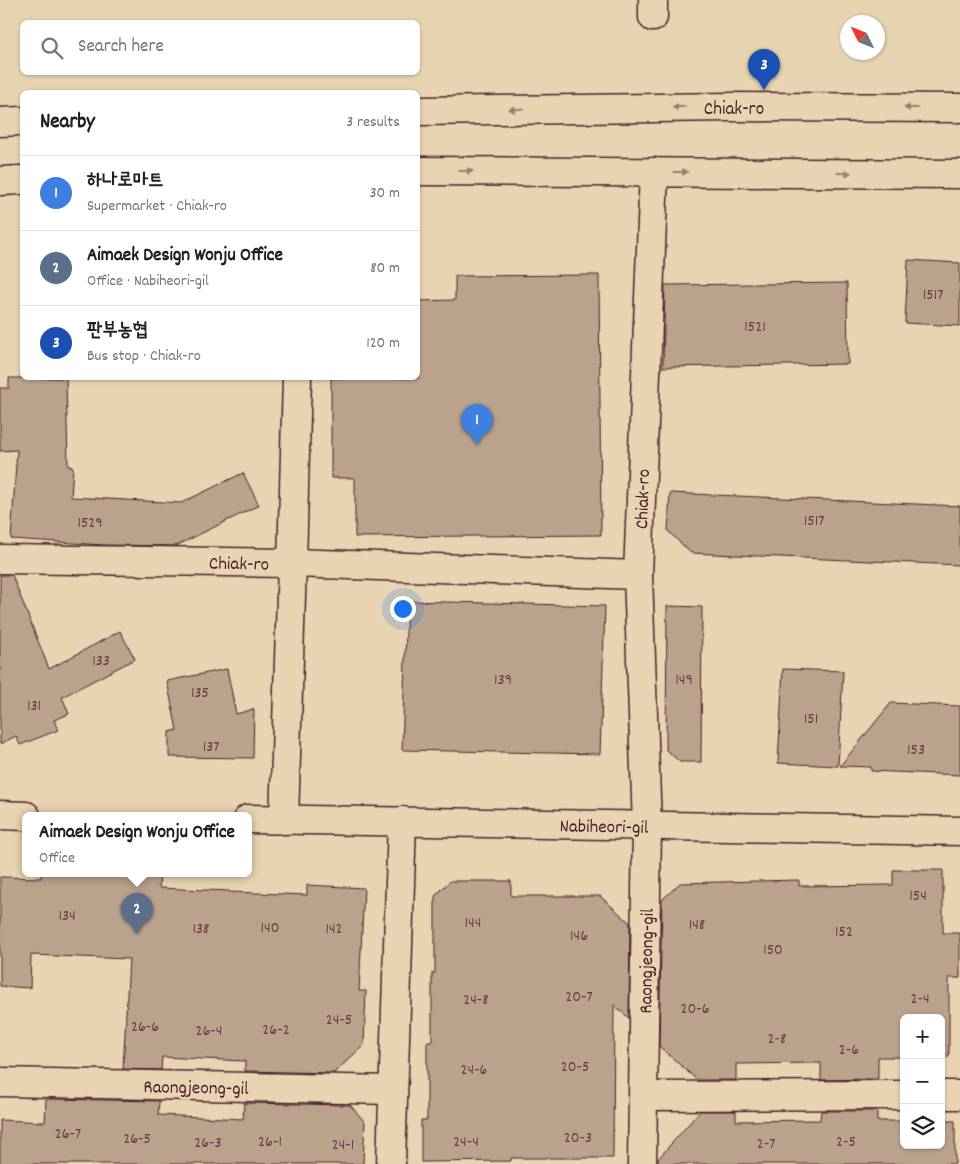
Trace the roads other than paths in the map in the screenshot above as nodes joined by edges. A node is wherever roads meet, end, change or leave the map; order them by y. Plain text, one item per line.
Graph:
1 (960, 108) edge
2 (420, 111) edge
3 (20, 121) edge
4 (0, 122) edge
5 (420, 171) edge
6 (654, 172) junction
7 (960, 174) edge
8 (20, 180) edge
9 (0, 181) edge
10 (296, 380) edge
11 (0, 559) edge
12 (292, 563) junction
13 (638, 575) junction
14 (0, 815) edge
15 (22, 816) edge
16 (252, 819) edge
17 (284, 820) junction
18 (402, 821) junction
19 (647, 826) junction
20 (960, 831) edge
21 (0, 1082) edge
22 (392, 1090) junction
23 (900, 1095) edge
24 (945, 1095) edge
25 (960, 1095) edge
26 (644, 1096) junction
27 (391, 1164) edge
28 (642, 1164) edge

1 -> 2 street, Chiak-ro
3 - 4 street
5 -> 6 street
6 -> 7 street
6 - 13 street, Chiak-ro
8 - 9 street
10 - 12 street, Chiak-ro
11 - 12 street, Chiak-ro
12 - 13 street
12 - 17 street
13 - 19 street, Chiak-ro
14 - 15 street
16 - 17 street, Nabiheori-gil
17 - 18 street, Nabiheori-gil
18 - 19 street, Nabiheori-gil
18 - 22 street
19 - 20 street, Nabiheori-gil
19 - 26 street, Raongjeong-gil
21 - 22 street, Raongjeong-gil
22 - 27 street
23 - 26 street
24 - 25 street
26 - 28 street, Raongjeong-gil

